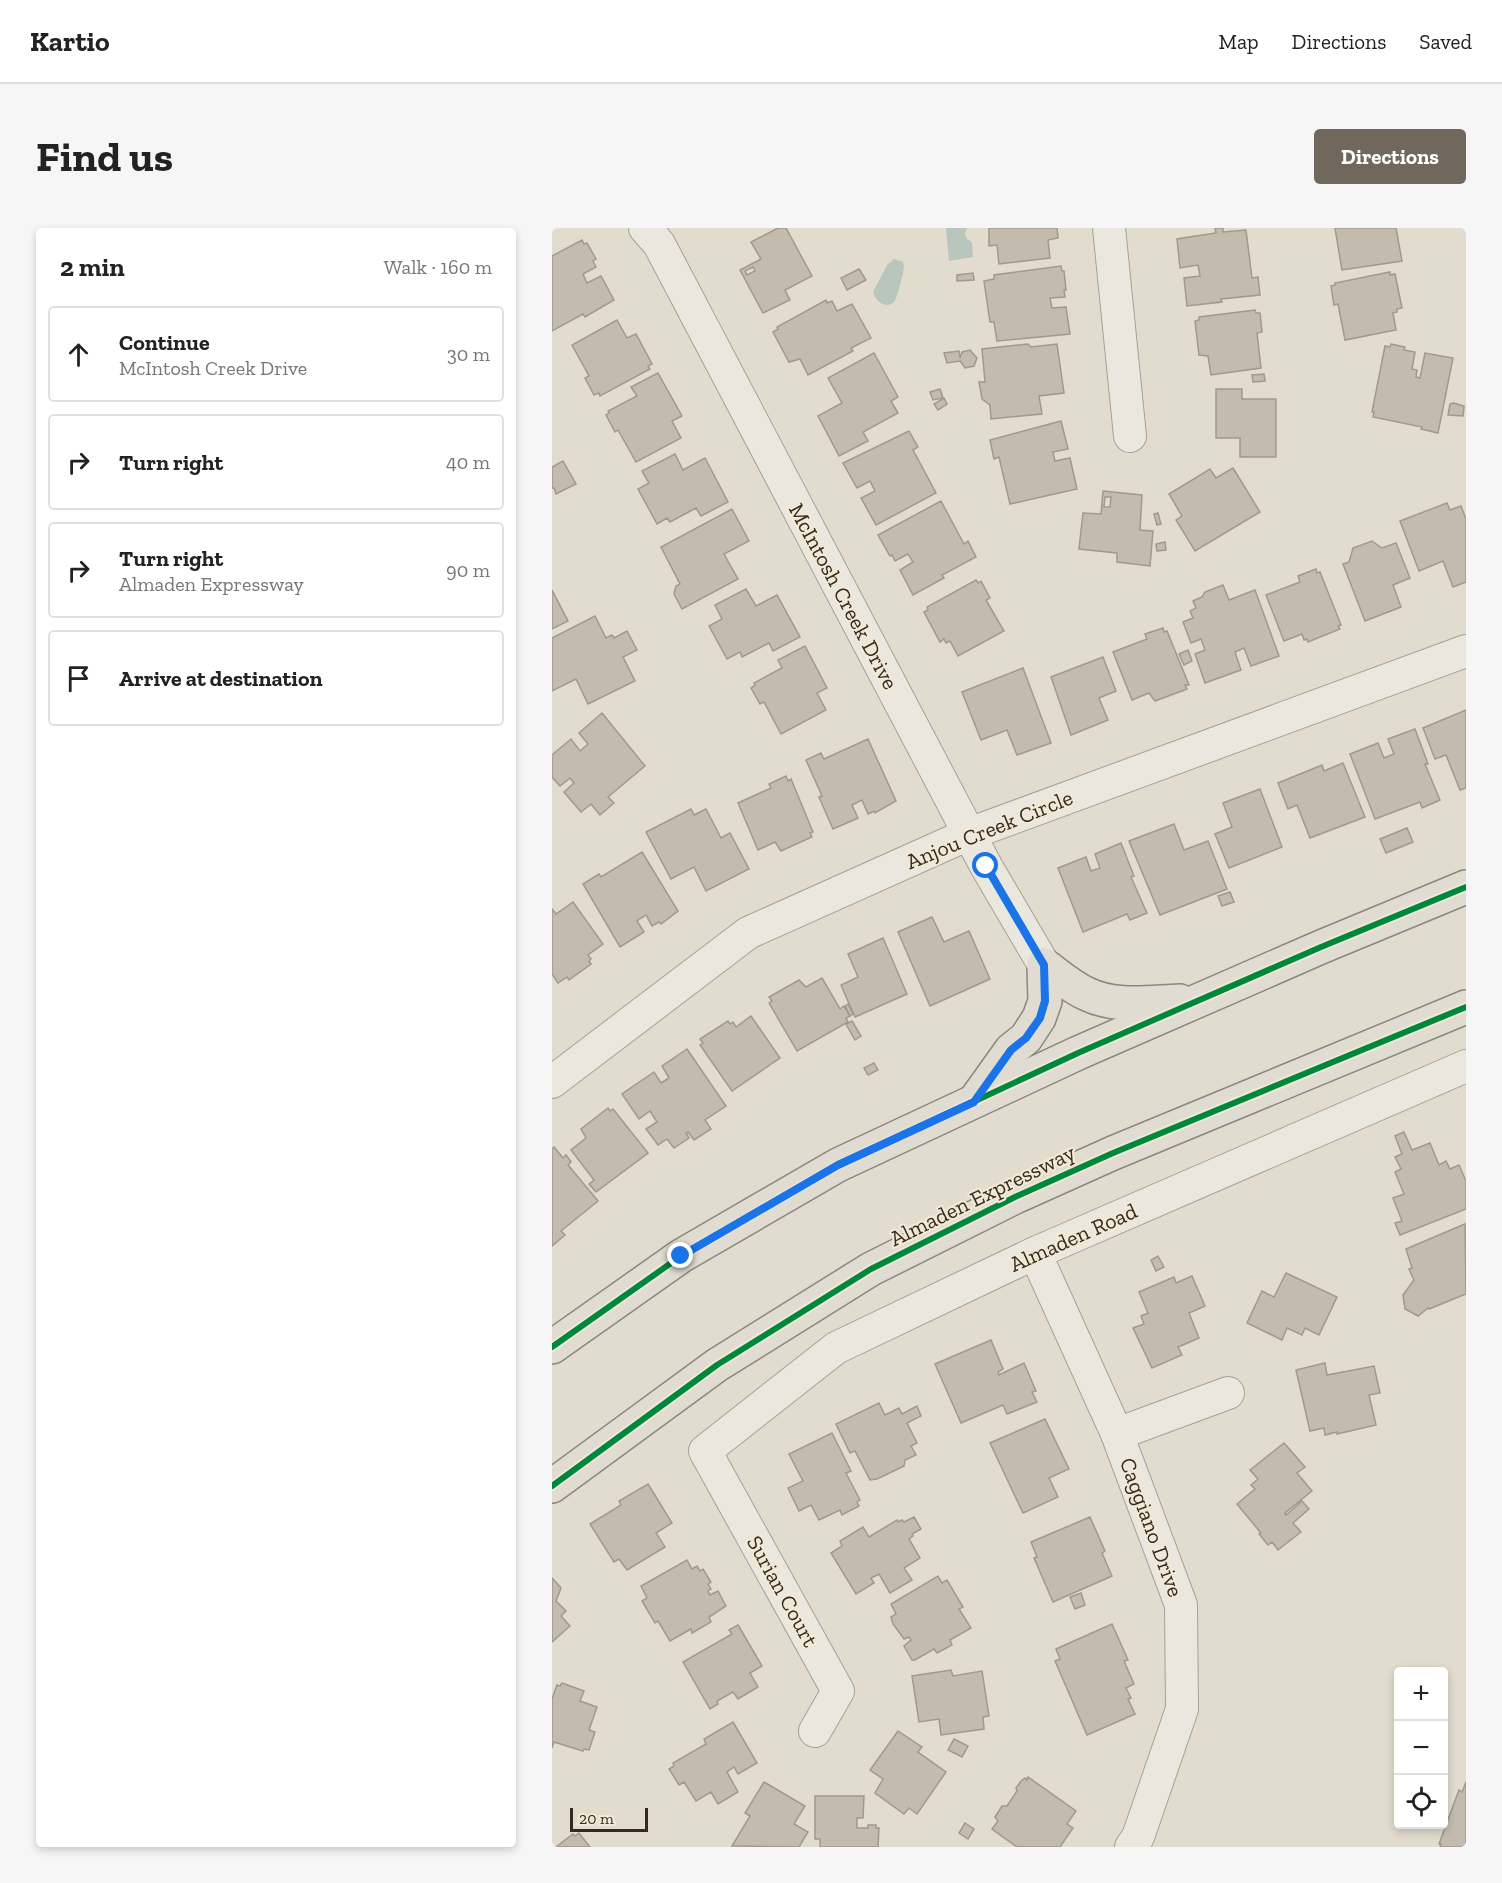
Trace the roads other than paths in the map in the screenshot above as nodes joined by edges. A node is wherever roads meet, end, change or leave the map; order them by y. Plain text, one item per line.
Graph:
1 (645, 228) edge
2 (1109, 228) edge
3 (1130, 436) dead end
4 (1466, 651) edge
5 (969, 834) junction
6 (1466, 887) edge
7 (1044, 965) junction
8 (1200, 1000) junction
9 (1466, 1007) edge
10 (1466, 1066) edge
11 (552, 1082) edge
12 (974, 1102) junction
13 (1035, 1253) junction
14 (552, 1347) edge
15 (1228, 1393) dead end
16 (1117, 1434) junction
17 (705, 1451) joint
18 (552, 1486) edge
19 (815, 1731) dead end
20 (1131, 1847) edge

1 - 5 street, McIntosh Creek Drive
2 - 3 street
4 - 5 street, Anjou Creek Circle
5 - 7 street, McIntosh Creek Drive
5 - 11 street, Anjou Creek Circle
6 - 8 main road
7 - 8 main road
7 - 12 main road
8 - 12 main road
9 - 18 main road, Almaden Expressway
10 - 13 street, Almaden Road
12 - 14 main road
13 - 16 street, Caggiano Drive
13 - 17 street, Almaden Road
15 - 16 street
16 - 20 street, Caggiano Drive
17 - 19 street, Surian Court

